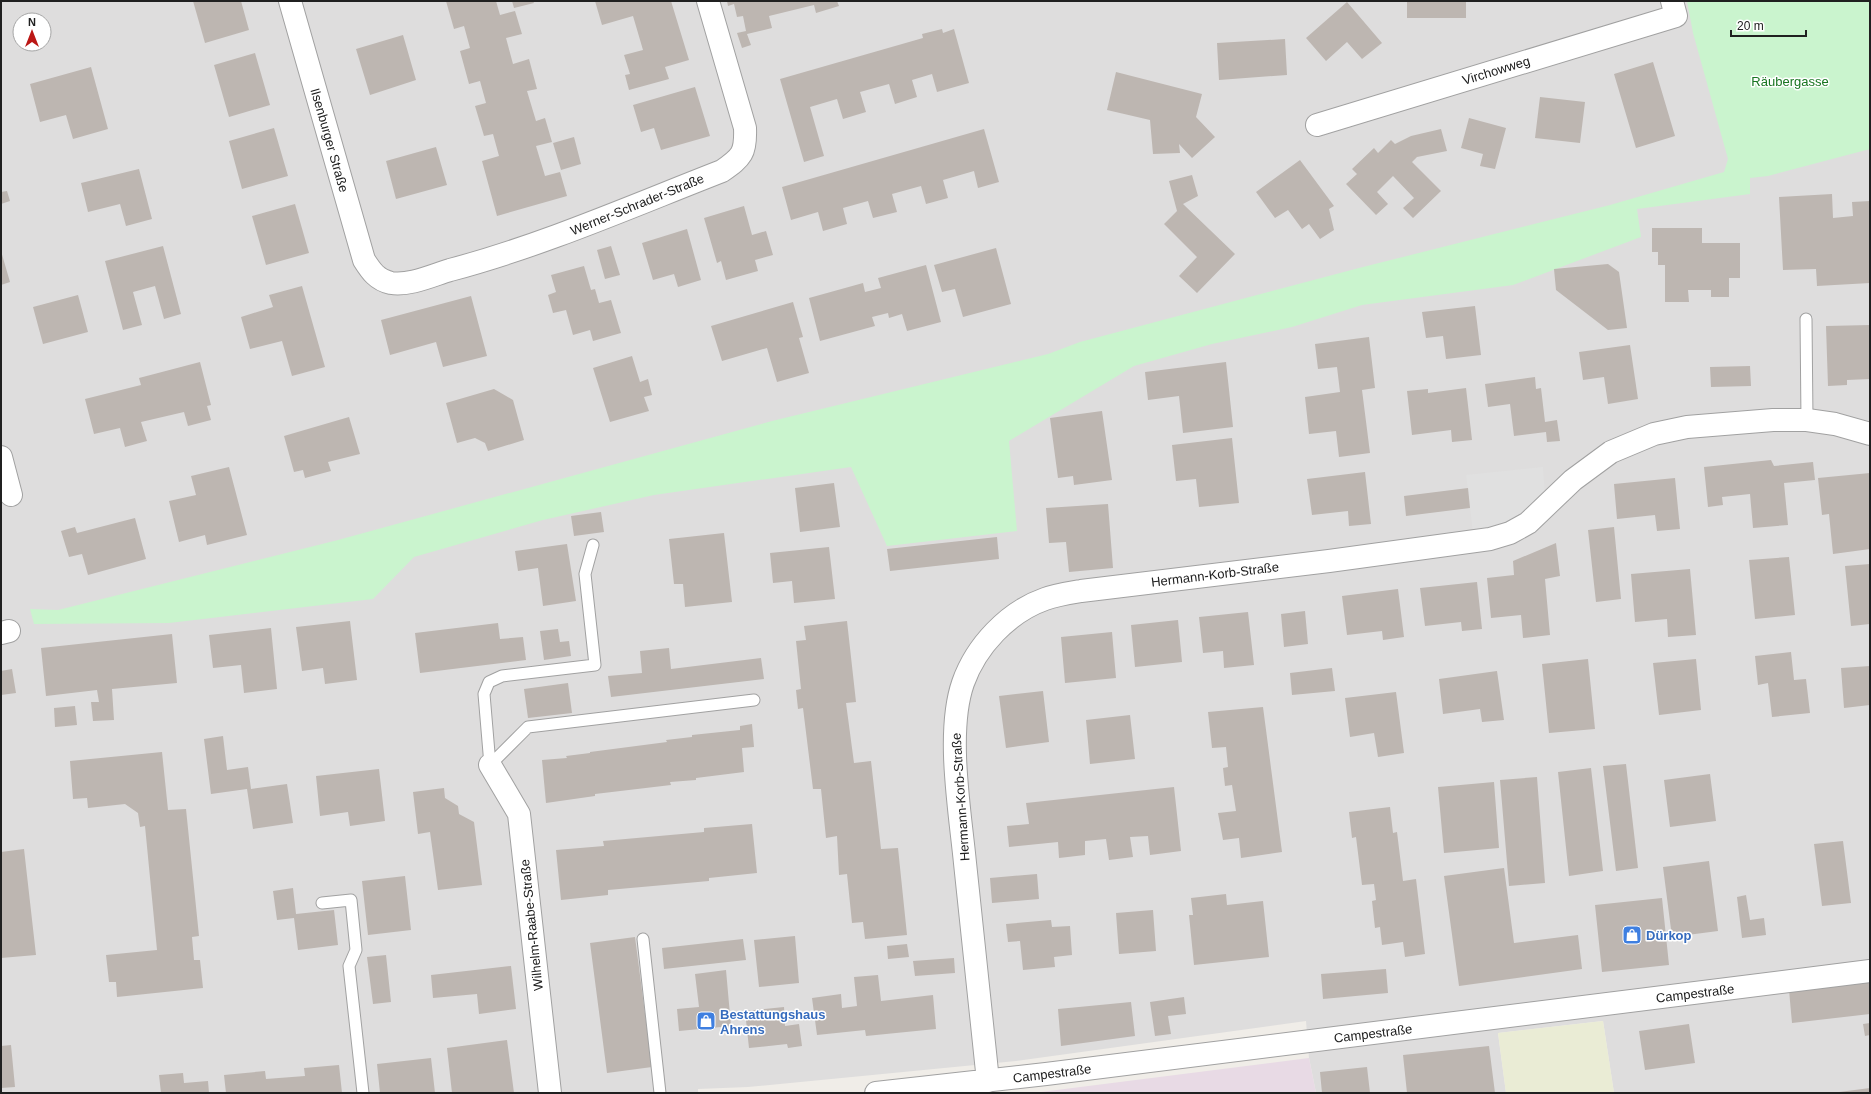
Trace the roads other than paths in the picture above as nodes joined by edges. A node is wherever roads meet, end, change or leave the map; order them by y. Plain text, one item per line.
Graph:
1 (290, 1) edge
2 (708, 1) edge
3 (1674, 8) edge
4 (1317, 125) dead end
5 (375, 276) joint
6 (1806, 319) dead end
7 (1807, 420) junction
8 (1870, 434) edge
9 (1, 457) edge
10 (10, 495) dead end
11 (592, 545) dead end
12 (754, 700) dead end
13 (490, 765) junction
14 (322, 903) dead end
15 (643, 939) dead end
16 (1870, 971) edge
17 (988, 1080) junction
18 (363, 1093) edge
19 (550, 1093) edge
20 (660, 1093) edge
21 (876, 1093) edge

1 - 5 street, Ilsenburger Straße
2 - 5 street, Werner-Schrader-Straße
3 - 4 street, Virchowweg
6 - 7 lane
7 - 8 street, Hermann-Korb-Straße
7 - 17 street, Hermann-Korb-Straße
9 - 10 street
11 - 13 lane
12 - 13 lane
13 - 19 street, Wilhelm-Raabe-Straße
14 - 18 lane
15 - 20 lane
16 - 17 street, Campestraße
17 - 21 street, Campestraße

